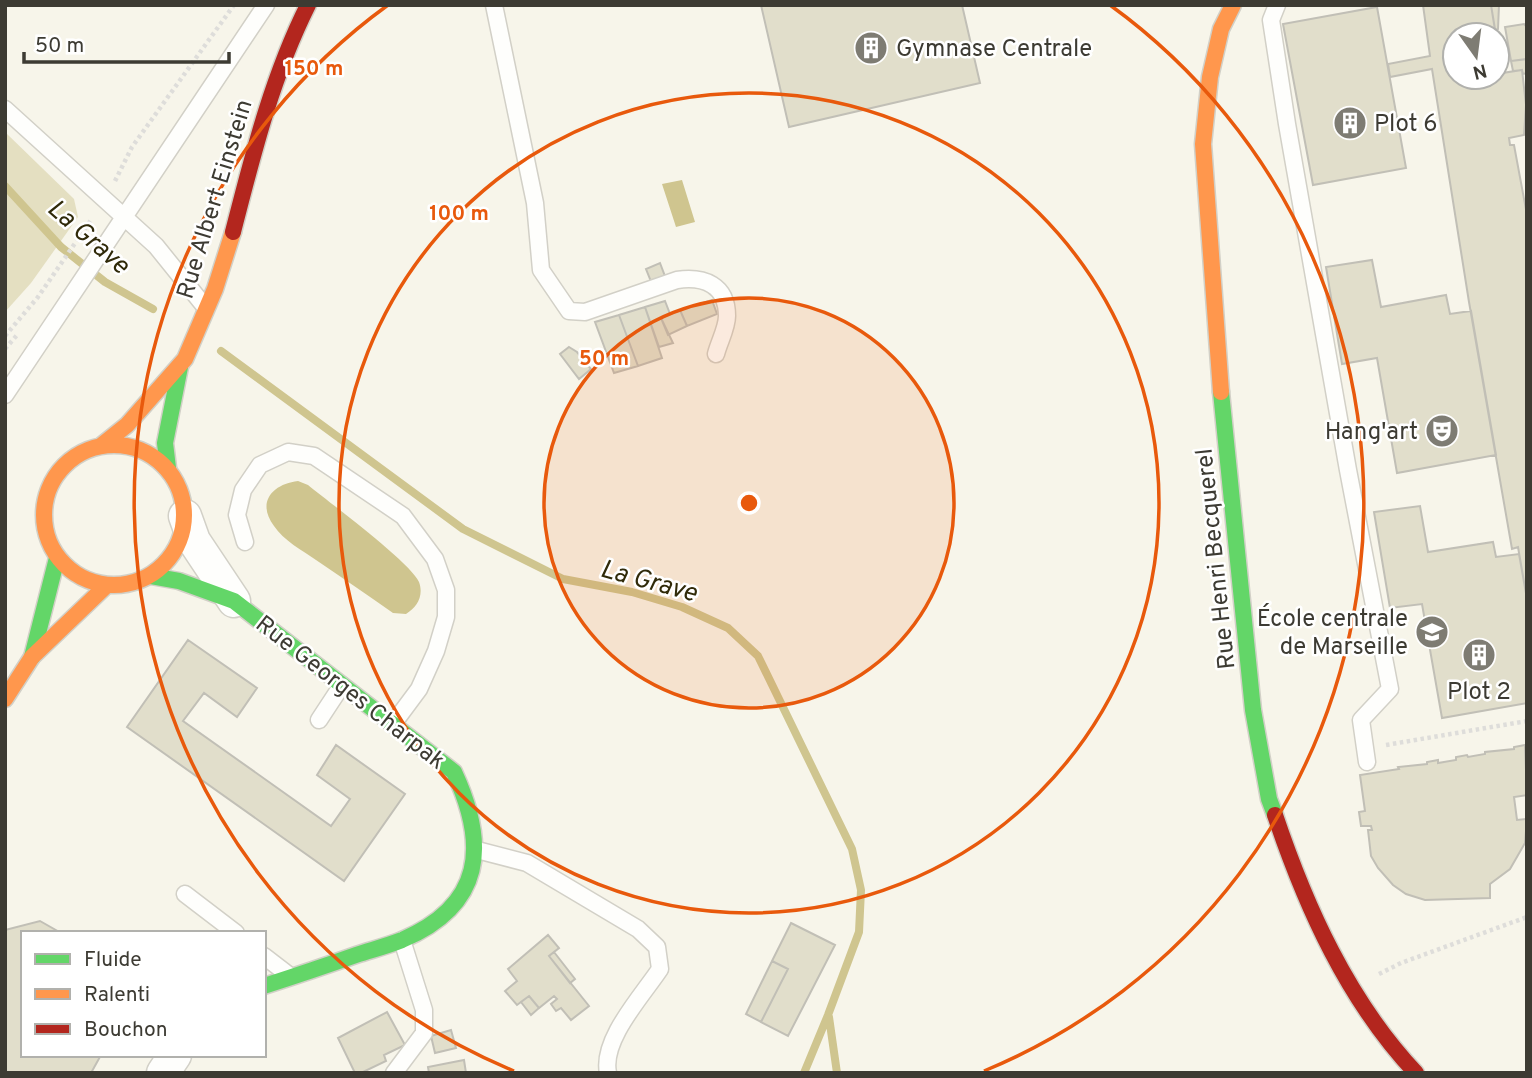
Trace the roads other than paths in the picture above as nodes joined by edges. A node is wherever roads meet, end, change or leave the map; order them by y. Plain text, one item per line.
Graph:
1 (266, 5) edge
2 (308, 5) edge
3 (494, 5) edge
4 (1233, 5) edge
5 (1277, 5) edge
6 (5, 109) edge
7 (125, 218) junction
8 (206, 308) junction
9 (716, 354) dead end
10 (180, 367) junction
11 (5, 395) edge
12 (102, 445) junction
13 (168, 468) junction
14 (185, 516) junction
15 (246, 542) dead end
16 (57, 558) junction
17 (151, 576) junction
18 (107, 585) junction
19 (234, 601) junction
20 (32, 657) junction
21 (342, 685) junction
22 (5, 699) edge
23 (318, 720) dead end
24 (393, 724) junction
25 (1366, 755) road end
26 (477, 850) junction
27 (185, 894) dead end
28 (233, 931) edge
29 (402, 940) junction
30 (266, 958) edge
31 (291, 977) junction
32 (266, 985) edge
33 (173, 1057) edge
34 (163, 1073) edge
35 (394, 1073) edge
36 (608, 1073) edge
37 (1416, 1073) edge

1 - 7 lane
2 - 8 street, Rue Albert Einstein
3 - 9 lane
4 - 37 street, Rue Henri Becquerel
5 - 25 lane
6 - 7 lane
7 - 8 lane
7 - 11 lane
8 - 10 street, Rue Albert Einstein
10 - 12 street, Rue Albert Einstein
10 - 13 street, Rue Albert Einstein
12 - 13 street
12 - 16 street
13 - 14 street
14 - 17 street
14 - 19 street
15 - 24 lane
16 - 18 street
16 - 20 street
17 - 18 street
17 - 19 street, Rue Georges Charpak
18 - 20 street
19 - 21 street, Rue Georges Charpak
20 - 22 street
21 - 23 lane
21 - 24 street, Rue Georges Charpak
24 - 26 street, Rue Georges Charpak
26 - 29 street, Rue Georges Charpak
26 - 36 lane
27 - 28 lane
29 - 31 street, Rue Georges Charpak
29 - 35 lane
30 - 31 lane
31 - 32 street, Rue Georges Charpak
33 - 34 street

